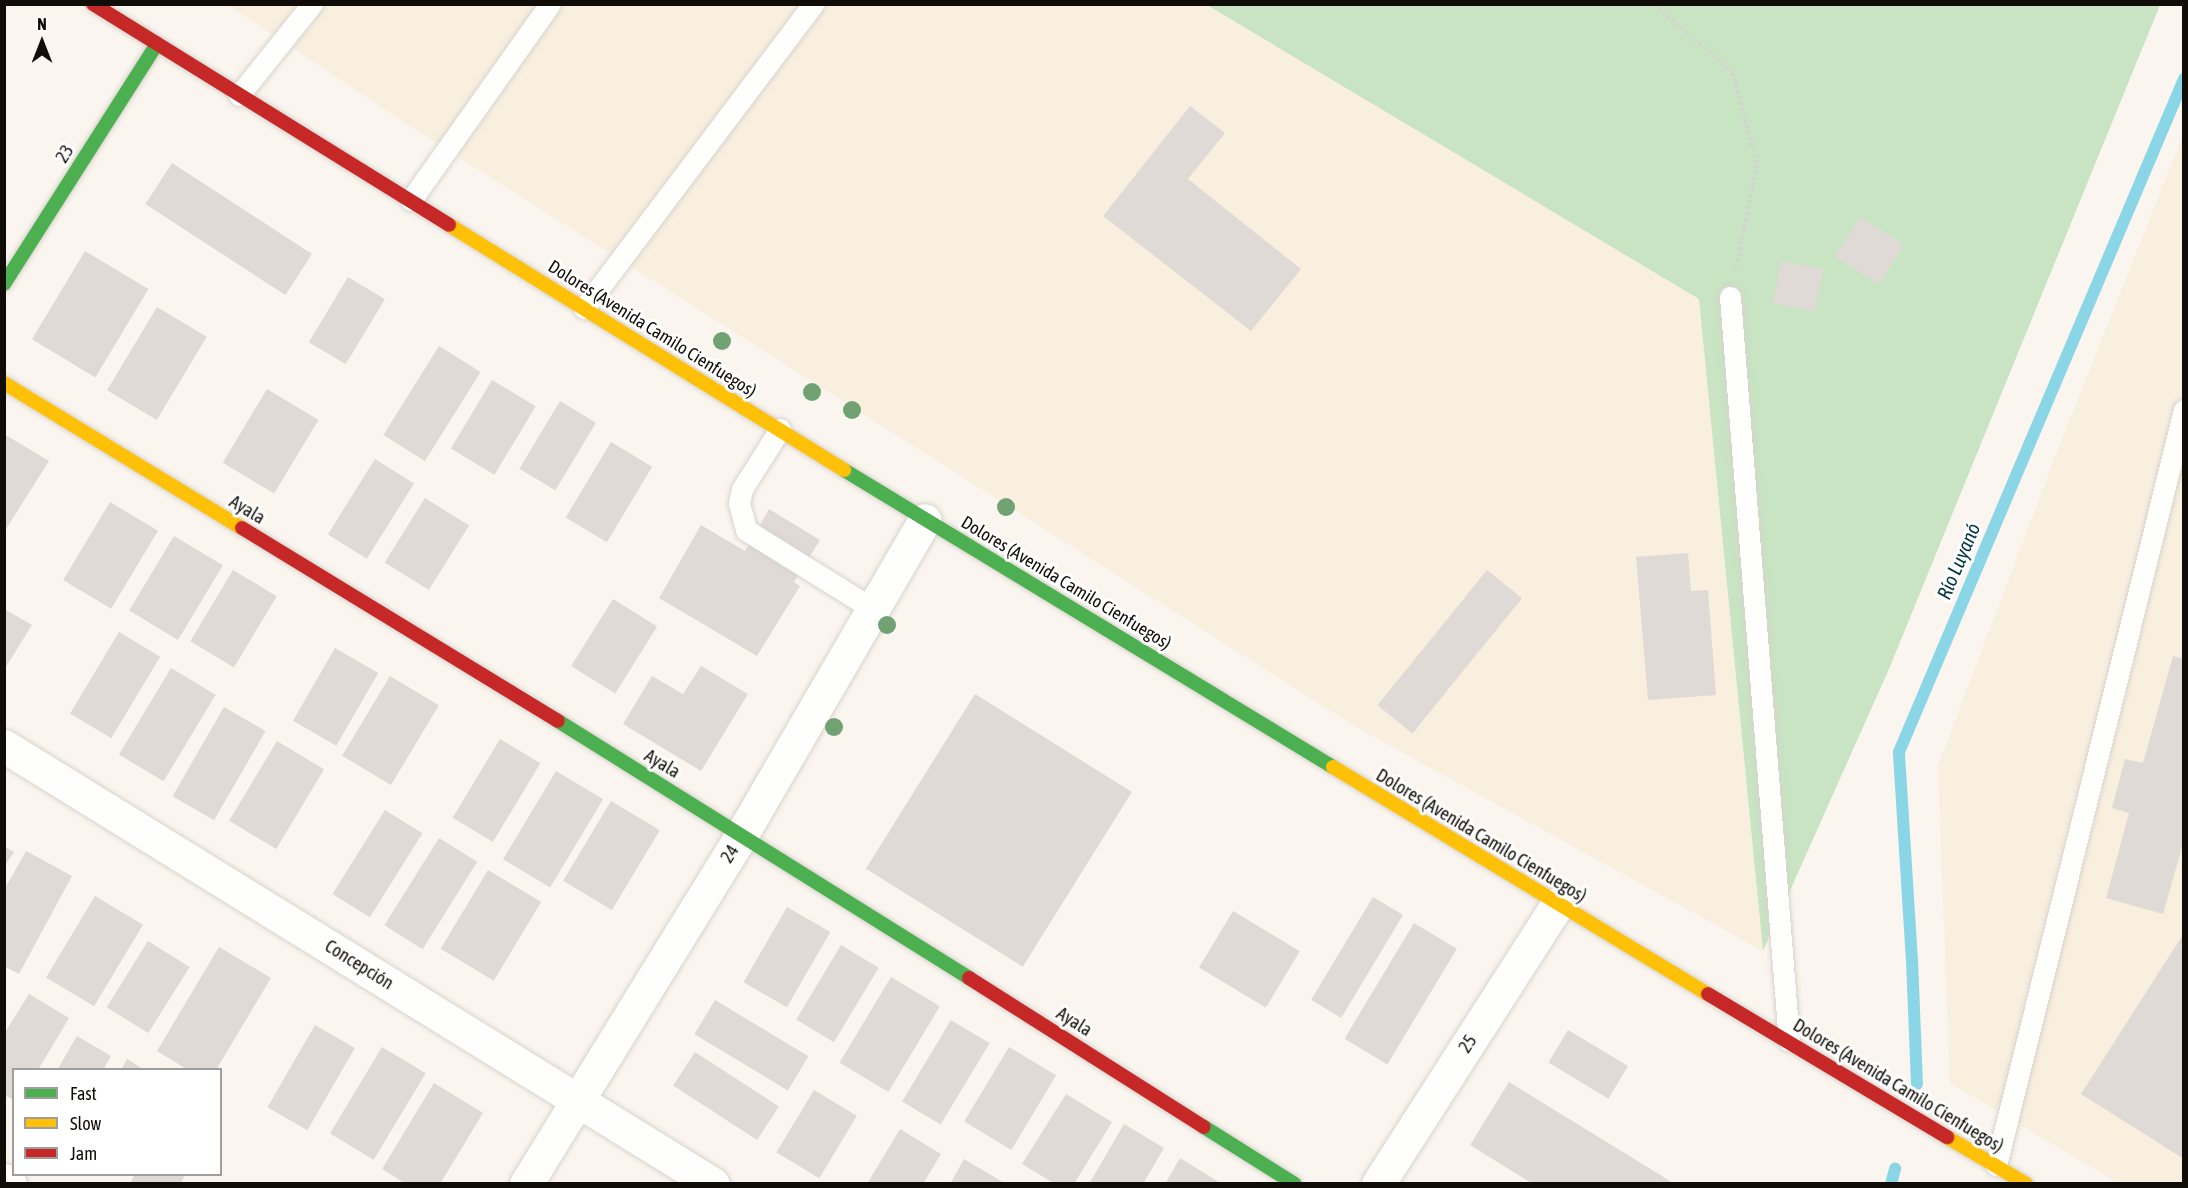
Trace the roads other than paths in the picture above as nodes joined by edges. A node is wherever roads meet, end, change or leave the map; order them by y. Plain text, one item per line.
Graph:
1 (93, 4) edge
2 (312, 4) edge
3 (550, 4) edge
4 (813, 4) edge
5 (157, 44) junction
6 (239, 94) junction
7 (411, 200) junction
8 (4, 284) edge
9 (1730, 297) road end
10 (584, 308) junction
11 (4, 383) edge
12 (2184, 410) edge
13 (780, 429) junction
14 (925, 520) junction
15 (873, 609) junction
16 (4, 746) edge
17 (742, 834) junction
18 (1558, 904) junction
19 (1789, 1041) junction
20 (577, 1100) junction
21 (1996, 1165) junction
22 (4, 1180) edge
23 (9, 1184) edge
24 (526, 1184) edge
25 (713, 1184) edge
26 (1295, 1184) edge
27 (1378, 1184) edge
28 (2026, 1184) edge

1 - 5 main road, Dolores (Avenida Camilo Cienfuegos)
2 - 6 lane
3 - 7 lane
4 - 10 lane
5 - 6 main road, Dolores (Avenida Camilo Cienfuegos)
5 - 8 main road, 23
6 - 7 main road, Dolores (Avenida Camilo Cienfuegos)
7 - 10 main road, Dolores (Avenida Camilo Cienfuegos)
9 - 19 lane
10 - 13 main road, Dolores (Avenida Camilo Cienfuegos)
11 - 17 main road, Ayala
12 - 21 lane
13 - 14 main road, Dolores (Avenida Camilo Cienfuegos)
13 - 15 lane
14 - 15 street, 24
14 - 18 main road, Dolores (Avenida Camilo Cienfuegos)
15 - 17 street, 24
16 - 20 street, Concepción
17 - 20 street, 24
17 - 26 main road, Ayala
18 - 19 main road, Dolores (Avenida Camilo Cienfuegos)
18 - 27 street, 25
19 - 21 main road, Dolores (Avenida Camilo Cienfuegos)
20 - 24 street, 24
20 - 25 street, Concepción
21 - 28 main road, Dolores (Avenida Camilo Cienfuegos)
22 - 23 street

